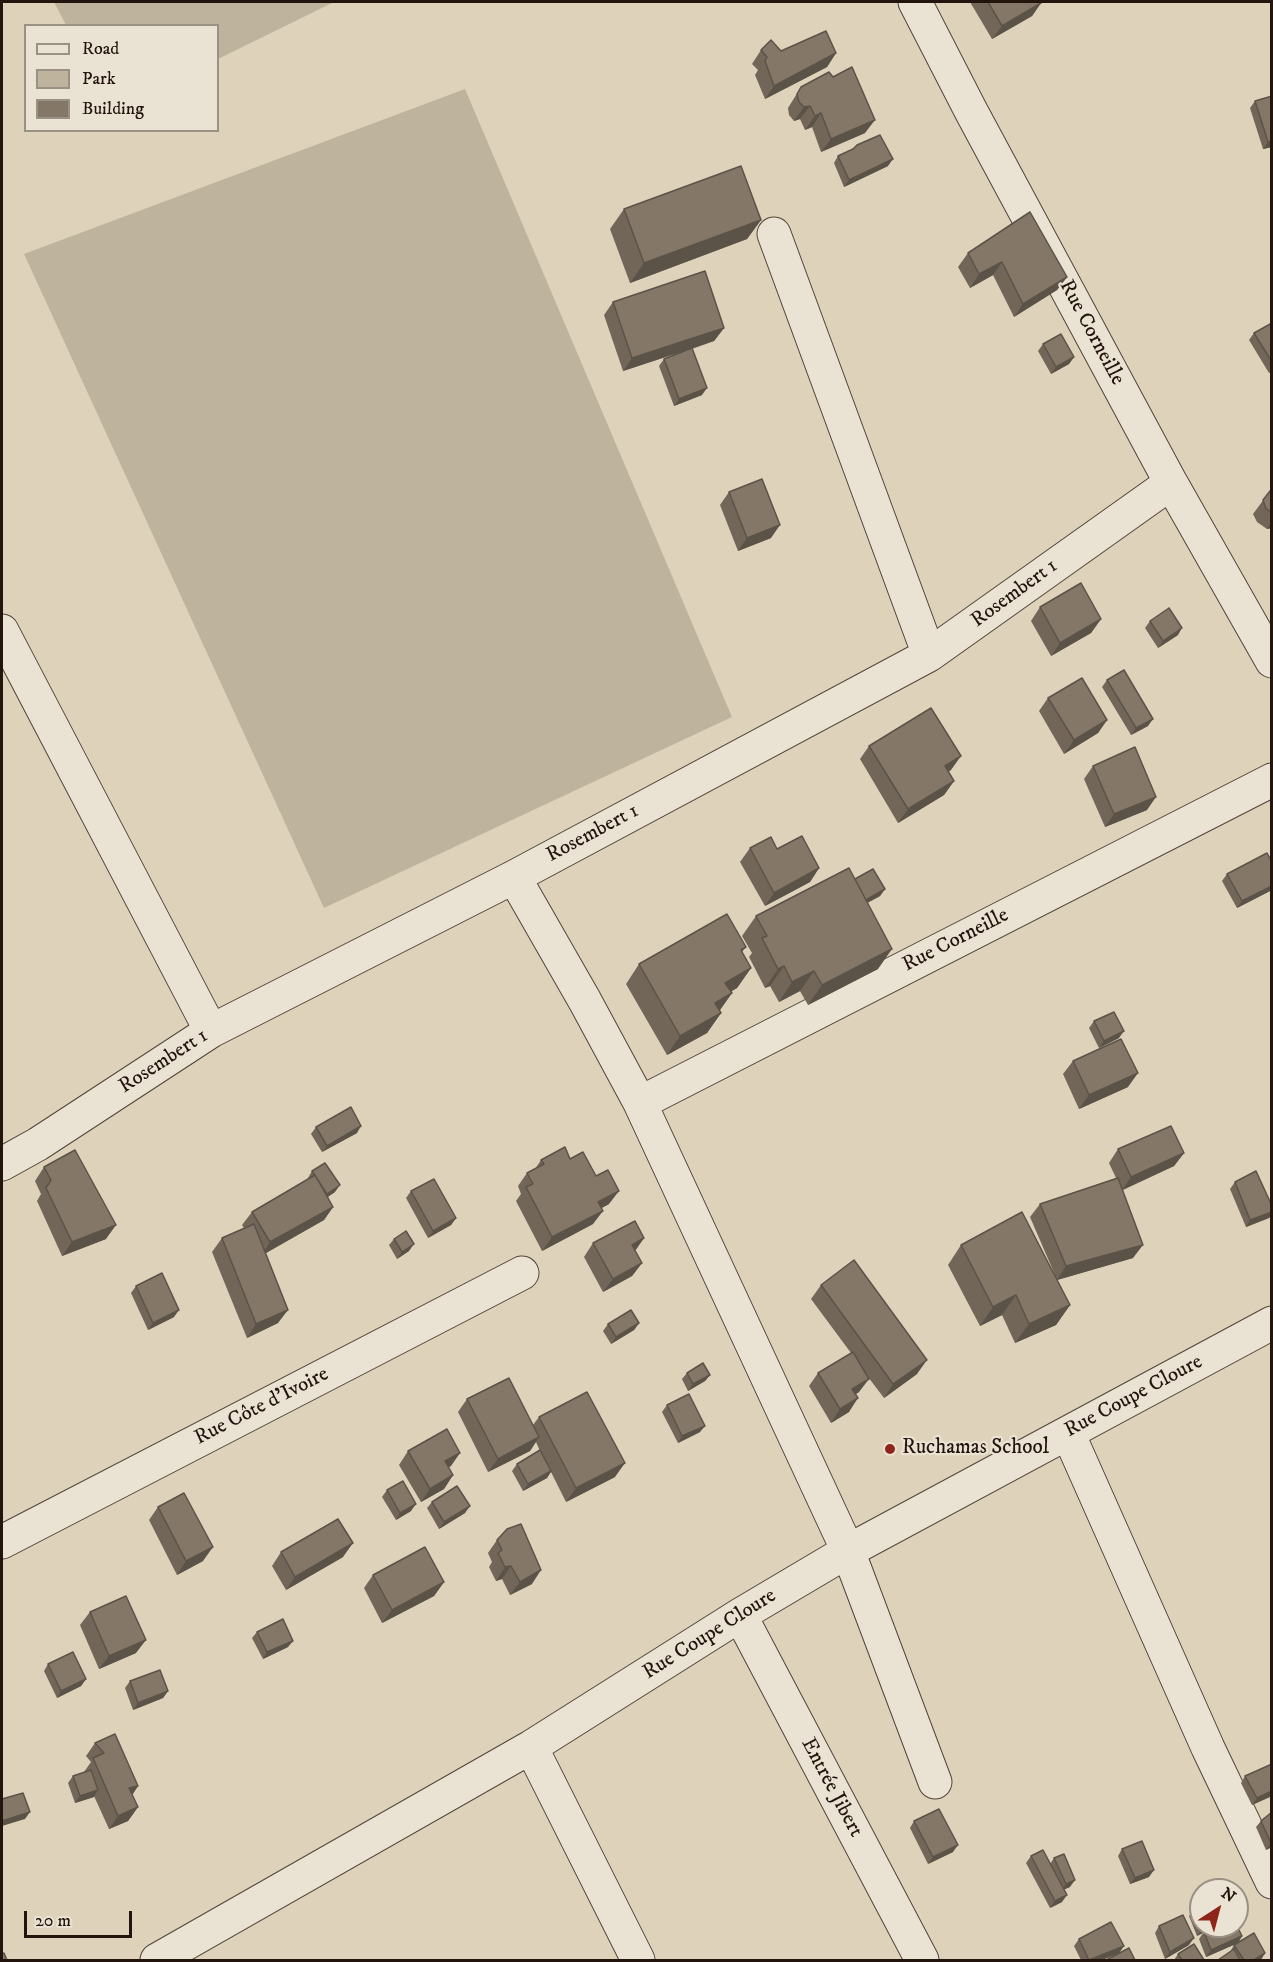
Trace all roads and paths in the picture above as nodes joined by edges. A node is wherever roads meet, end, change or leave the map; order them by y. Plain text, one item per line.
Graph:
1 (915, 2) edge
2 (774, 234) dead end
3 (1171, 483) junction
4 (2, 631) edge
5 (929, 655) junction
6 (1272, 661) edge
7 (1272, 780) edge
8 (514, 877) junction
9 (211, 1031) junction
10 (640, 1102) junction
11 (2, 1164) edge
12 (522, 1273) dead end
13 (1272, 1323) edge
14 (1068, 1433) junction
15 (2, 1542) edge
16 (848, 1551) junction
17 (740, 1615) junction
18 (531, 1748) junction
19 (935, 1782) dead end
20 (1272, 1882) edge
21 (163, 1959) edge
22 (638, 1960) edge
23 (922, 1960) edge

1 - 3 street, Rue Corneille
2 - 5 street
3 - 5 street, Rosembert 1
3 - 6 street, Rue Corneille
4 - 9 street
5 - 8 street, Rosembert 1
7 - 10 street, Rue Corneille
8 - 9 street, Rosembert 1
8 - 10 street
9 - 11 street, Rosembert 1
10 - 16 street
12 - 15 street, Rue Côte d'Ivoire
13 - 14 street, Rue Coupe Cloure
14 - 16 street, Rue Coupe Cloure
14 - 20 street
16 - 17 street, Rue Coupe Cloure
16 - 19 street
17 - 18 street, Rue Coupe Cloure
17 - 23 street, Entrée Jibert
18 - 21 street, Rue Coupe Cloure
18 - 22 street

